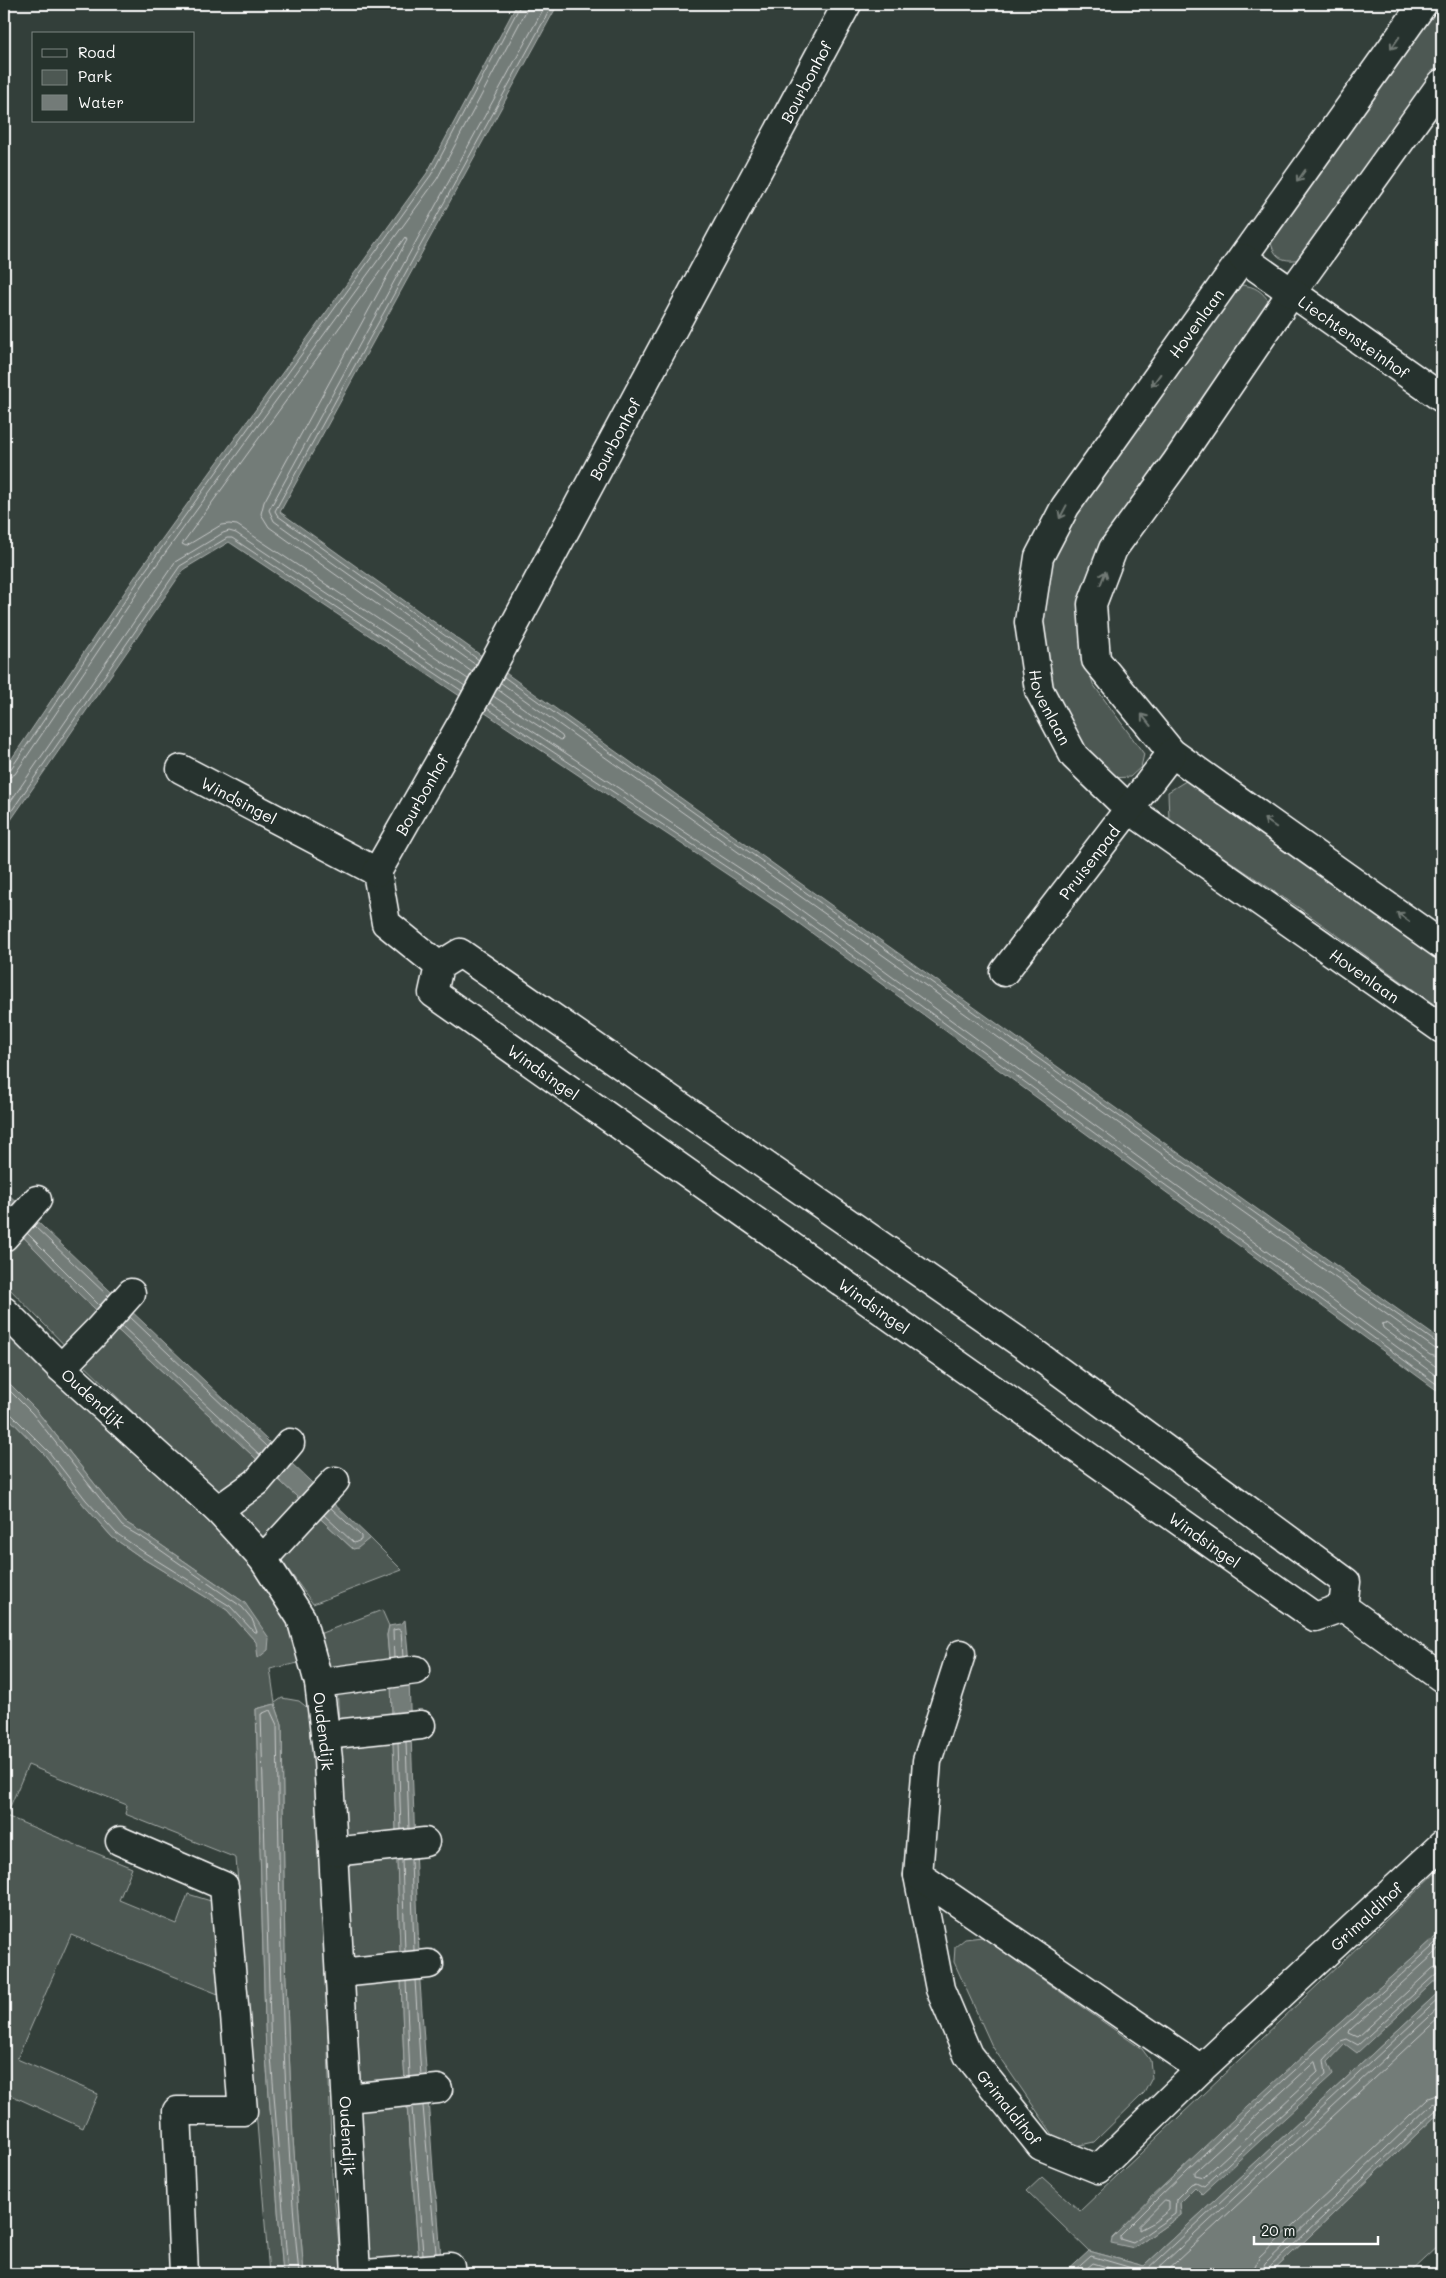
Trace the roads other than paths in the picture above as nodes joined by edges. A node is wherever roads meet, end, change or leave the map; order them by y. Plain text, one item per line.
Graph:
1 (847, 4) edge
2 (1423, 4) edge
3 (1442, 83) edge
4 (1243, 258) junction
5 (1292, 292) junction
6 (1442, 398) edge
7 (1172, 752) junction
8 (181, 769) dead end
9 (1130, 810) junction
10 (377, 872) junction
11 (1442, 945) edge
12 (439, 966) junction
13 (1004, 972) dead end
14 (1442, 1029) edge
15 (38, 1200) dead end
16 (5, 1236) edge
17 (131, 1292) dead end
18 (4, 1311) edge
19 (61, 1368) junction
20 (290, 1443) dead end
21 (335, 1481) dead end
22 (218, 1510) junction
23 (263, 1559) junction
24 (1343, 1607) junction
25 (961, 1654) dead end
26 (416, 1670) dead end
27 (1442, 1678) edge
28 (319, 1683) junction
29 (421, 1725) dead end
30 (325, 1735) junction
31 (120, 1841) dead end
32 (425, 1842) dead end
33 (1442, 1845) edge
34 (333, 1852) junction
35 (918, 1875) junction
36 (429, 1964) dead end
37 (340, 1973) junction
38 (1201, 2069) junction
39 (438, 2089) dead end
40 (347, 2098) junction
41 (450, 2267) dead end
42 (184, 2274) edge
43 (356, 2274) edge
44 (366, 2274) edge

1 - 10 street, Bourbonhof
2 -> 4 street, Hovenlaan
3 - 5 street
4 - 5 street
4 -> 9 street, Hovenlaan
5 - 6 street, Liechtensteinhof
7 -> 5 street
7 - 9 street, Pruisenpad
11 -> 7 street
8 - 10 street, Windsingel
9 - 13 street, Pruisenpad
9 - 14 street, Hovenlaan
10 - 12 street
12 - 24 street
12 - 24 street, Windsingel
15 - 16 street
17 - 19 street
18 - 19 street, Oudendijk
19 - 22 street, Oudendijk
20 - 22 street
21 - 23 street
22 - 23 street, Oudendijk
23 - 28 street, Oudendijk
24 - 27 street
25 - 35 street, Grimaldihof
26 - 28 street
28 - 30 street, Oudendijk
29 - 30 street
30 - 34 street, Oudendijk
31 - 42 street
32 - 34 street
33 - 38 street, Grimaldihof
34 - 37 street, Oudendijk
35 - 38 street
35 - 38 street, Grimaldihof
36 - 37 street
37 - 40 street, Oudendijk
39 - 40 street
40 - 43 street, Oudendijk
41 - 44 street

